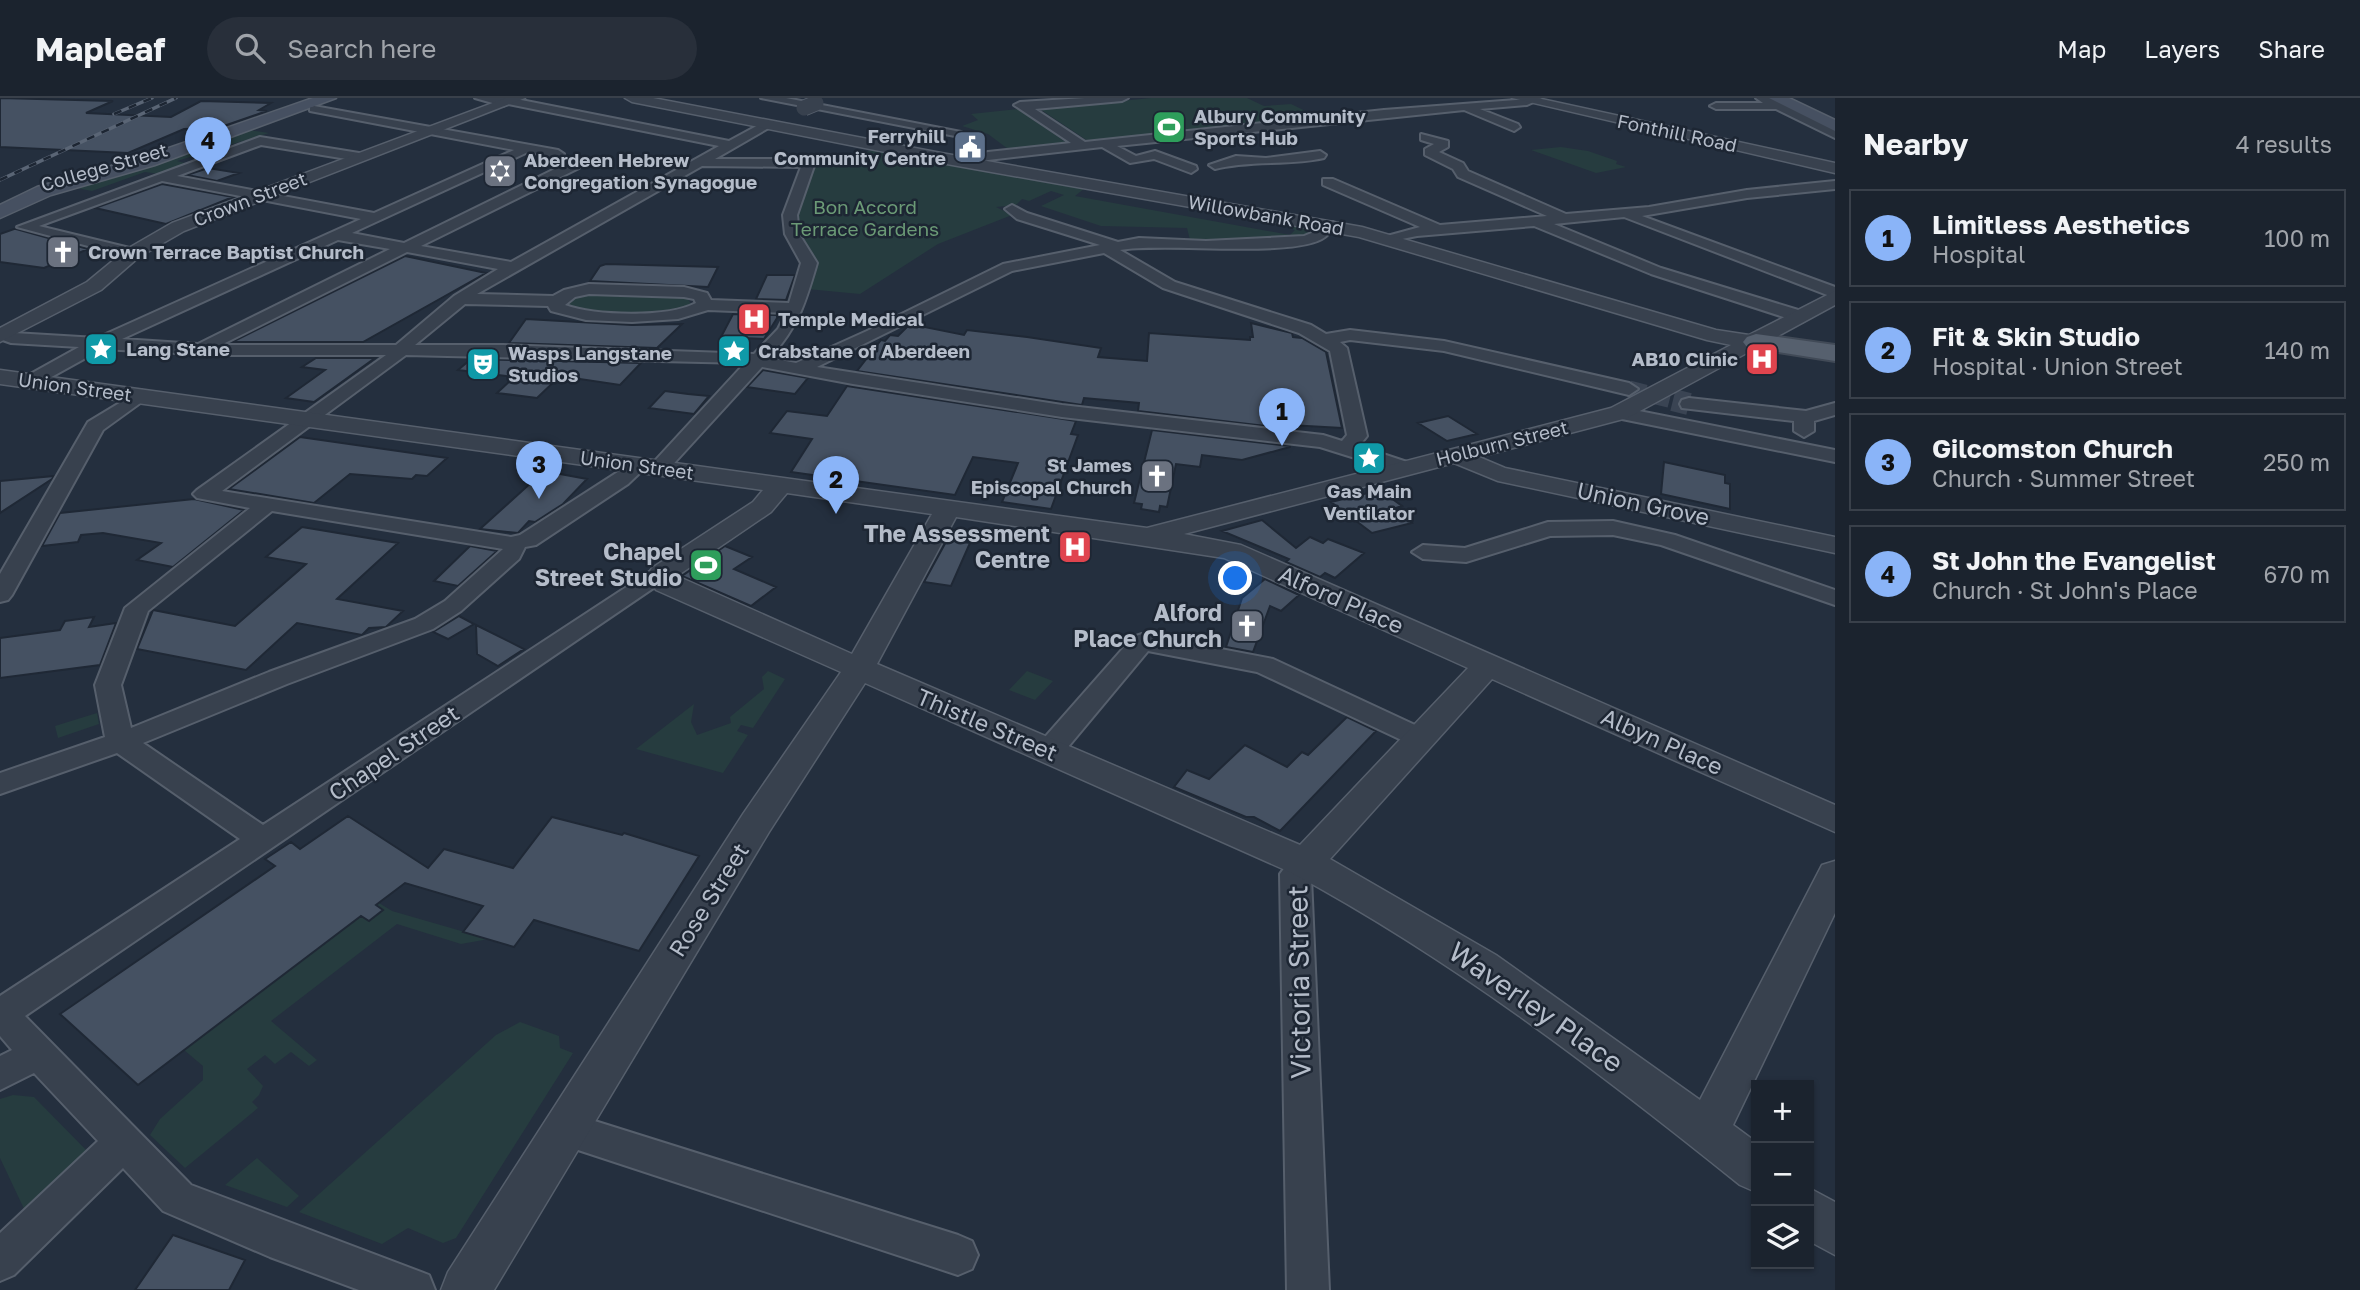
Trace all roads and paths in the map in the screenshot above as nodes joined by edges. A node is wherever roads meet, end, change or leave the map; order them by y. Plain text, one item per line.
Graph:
1 (481, 98) edge
2 (632, 98) edge
3 (767, 98) edge
4 (1010, 98) edge
5 (1122, 98) edge
6 (1762, 98) edge
7 (1529, 99) edge
8 (510, 101) edge
9 (1781, 101) edge
10 (318, 102) edge
11 (816, 103) edge
12 (1360, 103) dead end
13 (1716, 106) dead end
14 (1024, 107) junction
15 (1466, 107) junction
16 (1384, 113) junction
17 (1835, 121) edge
18 (768, 124) junction
19 (1835, 126) edge
20 (1514, 127) dead end
21 (427, 131) junction
22 (955, 132) dead end
23 (1835, 134) edge
24 (1185, 135) junction
25 (1425, 137) dead end
26 (1103, 144) junction
27 (731, 145) junction
28 (1083, 146) junction
29 (525, 149) junction
30 (558, 154) dead end
31 (1320, 155) dead end
32 (359, 157) junction
33 (1130, 159) junction
34 (1101, 160) dead end
35 (964, 162) junction
36 (698, 163) junction
37 (574, 165) dead end
38 (1150, 166) dead end
39 (1835, 168) edge
40 (1191, 169) dead end
41 (161, 177) junction
42 (1328, 182) dead end
43 (1835, 185) edge
44 (19, 192) edge
45 (260, 195) junction
46 (1012, 209) dead end
47 (0, 212) edge
48 (1625, 214) junction
49 (375, 217) junction
50 (1565, 218) junction
51 (1536, 221) junction
52 (1328, 225) junction
53 (1437, 230) junction
54 (336, 235) junction
55 (1392, 239) junction
56 (1112, 247) junction
57 (406, 248) junction
58 (133, 253) junction
59 (512, 267) junction
60 (1835, 295) edge
61 (460, 299) junction
62 (556, 301) junction
63 (705, 305) junction
64 (794, 308) junction
65 (1802, 317) junction
66 (1, 334) edge
67 (1327, 339) junction
68 (1756, 342) junction
69 (98, 344) junction
70 (199, 349) junction
71 (401, 349) junction
72 (1835, 353) edge
73 (759, 359) junction
74 (801, 367) junction
75 (0, 377) edge
76 (31, 380) junction
77 (1629, 389) tunnel mouth
78 (141, 396) junction
79 (1689, 404) tunnel mouth
80 (1835, 409) edge
81 (1619, 413) junction
82 (1807, 417) junction
83 (307, 420) junction
84 (1347, 448) junction
85 (1807, 450) junction
86 (1455, 454) junction
87 (1835, 456) edge
88 (648, 467) junction
89 (1391, 470) junction
90 (781, 485) junction
91 (268, 504) junction
92 (948, 508) junction
93 (1199, 520) junction
94 (1149, 536) junction
95 (511, 544) junction
96 (1835, 545) edge
97 (1231, 551) junction
98 (1423, 552) dead end
99 (657, 584) junction
100 (0, 595) edge
101 (1835, 598) edge
102 (1488, 665) junction
103 (858, 670) junction
104 (1420, 738) junction
105 (120, 741) junction
106 (1048, 752) junction
107 (0, 784) edge
108 (1835, 818) edge
109 (263, 840) junction
110 (1305, 863) junction
111 (1834, 879) edge
112 (1, 1013) edge
113 (39, 1053) junction
114 (0, 1074) edge
115 (566, 1129) junction
116 (1707, 1131) junction
117 (123, 1142) junction
118 (1751, 1166) edge
119 (1814, 1215) edge
120 (1835, 1232) edge
121 (958, 1255) dead end
122 (0, 1261) edge
123 (414, 1290) edge
124 (466, 1290) edge
125 (1307, 1290) edge

1 - 8 street
2 - 18 street, Willowbank Road
3 - 22 street
4 - 14 street
5 - 14 street
6 - 9 street
7 - 15 street
7 - 39 street, Fonthill Road
8 - 21 street, Crown Street
8 - 27 street
9 - 13 street
9 - 17 main road
9 - 19 main road
9 - 23 street
10 - 21 street
10 - 44 main road, College Street
10 - 44 main road, College Street
11 - 18 street
12 - 16 street
14 - 28 street
15 - 16 street
15 - 20 street
16 - 24 street
18 - 27 street
18 - 35 street, Willowbank Road
21 - 29 street
21 - 32 street, Crown Street
24 - 26 street
24 - 31 street
25 - 50 street
26 - 28 street
26 - 33 street
27 - 36 street
28 - 35 street
29 - 30 street
29 - 49 street
32 - 41 street
32 - 45 street, Crown Street
33 - 34 street
33 - 38 street
33 - 40 street
35 - 52 street, Willowbank Road
36 - 59 street
36 - 64 street
37 - 57 street
41 - 45 street
41 - 58 street
42 - 53 street
43 - 48 street
44 - 47 main road
45 - 49 street
45 - 58 street, Crown Street
46 - 56 street
48 - 50 street
48 - 60 street
49 - 54 street
50 - 51 street
51 - 53 street
51 - 65 street
52 - 55 street, Willowbank Road
52 - 56 street
53 - 55 street
54 - 57 street
54 - 69 street
55 - 68 street, Willowbank Road
56 - 67 street
56 - 74 street
57 - 59 street
57 - 70 street
58 - 66 street, Crown Street
59 - 61 street
60 - 65 street, Holburn Street
61 - 62 street
61 - 71 street
62 - 63 street
62 - 63 street
63 - 64 street
64 - 73 street
65 - 68 street, Holburn Street
66 - 69 street
67 - 77 street
67 - 84 street
68 - 72 main road
68 - 81 street, Holburn Street
69 - 70 street
69 - 76 street
70 - 71 street
71 - 73 street
71 - 83 street
73 - 74 street
73 - 88 street
74 - 84 street
75 - 76 street, Union Street
76 - 78 street, Union Street
78 - 83 street, Union Street
78 - 100 street
79 - 82 street
80 - 82 street
81 - 85 street
81 - 86 street, Holburn Street
82 - 85 street
83 - 88 street, Union Street
83 - 91 street
84 - 89 street
85 - 87 street
86 - 89 street, Holburn Street
86 - 96 street, Union Grove
88 - 90 street, Union Street
88 - 95 street
89 - 93 street, Holburn Street
90 - 92 street, Union Street
90 - 99 street, Chapel Street
91 - 95 street
91 - 105 street
92 - 94 street, Union Street
92 - 103 street, Rose Street
93 - 94 street, Holburn Street
93 - 97 street
94 - 97 street, Alford Place
95 - 105 street
97 - 102 street, Alford Place
98 - 101 street
99 - 103 street, Thistle Street
99 - 109 street, Chapel Street
102 - 104 street, Victoria Street
102 - 108 street, Albyn Place
103 - 106 street, Thistle Street
103 - 115 street, Rose Street
104 - 106 street
104 - 110 street, Victoria Street
105 - 107 street
105 - 109 street
106 - 110 street, Thistle Street
109 - 112 street, Chapel Street
110 - 116 street, Waverley Place
110 - 125 street, Victoria Street
111 - 116 street
112 - 113 street
113 - 114 street
113 - 117 street
115 - 121 street
115 - 124 street, Rose Street
116 - 118 street, Waverley Place
117 - 122 street
117 - 123 street
119 - 120 street

